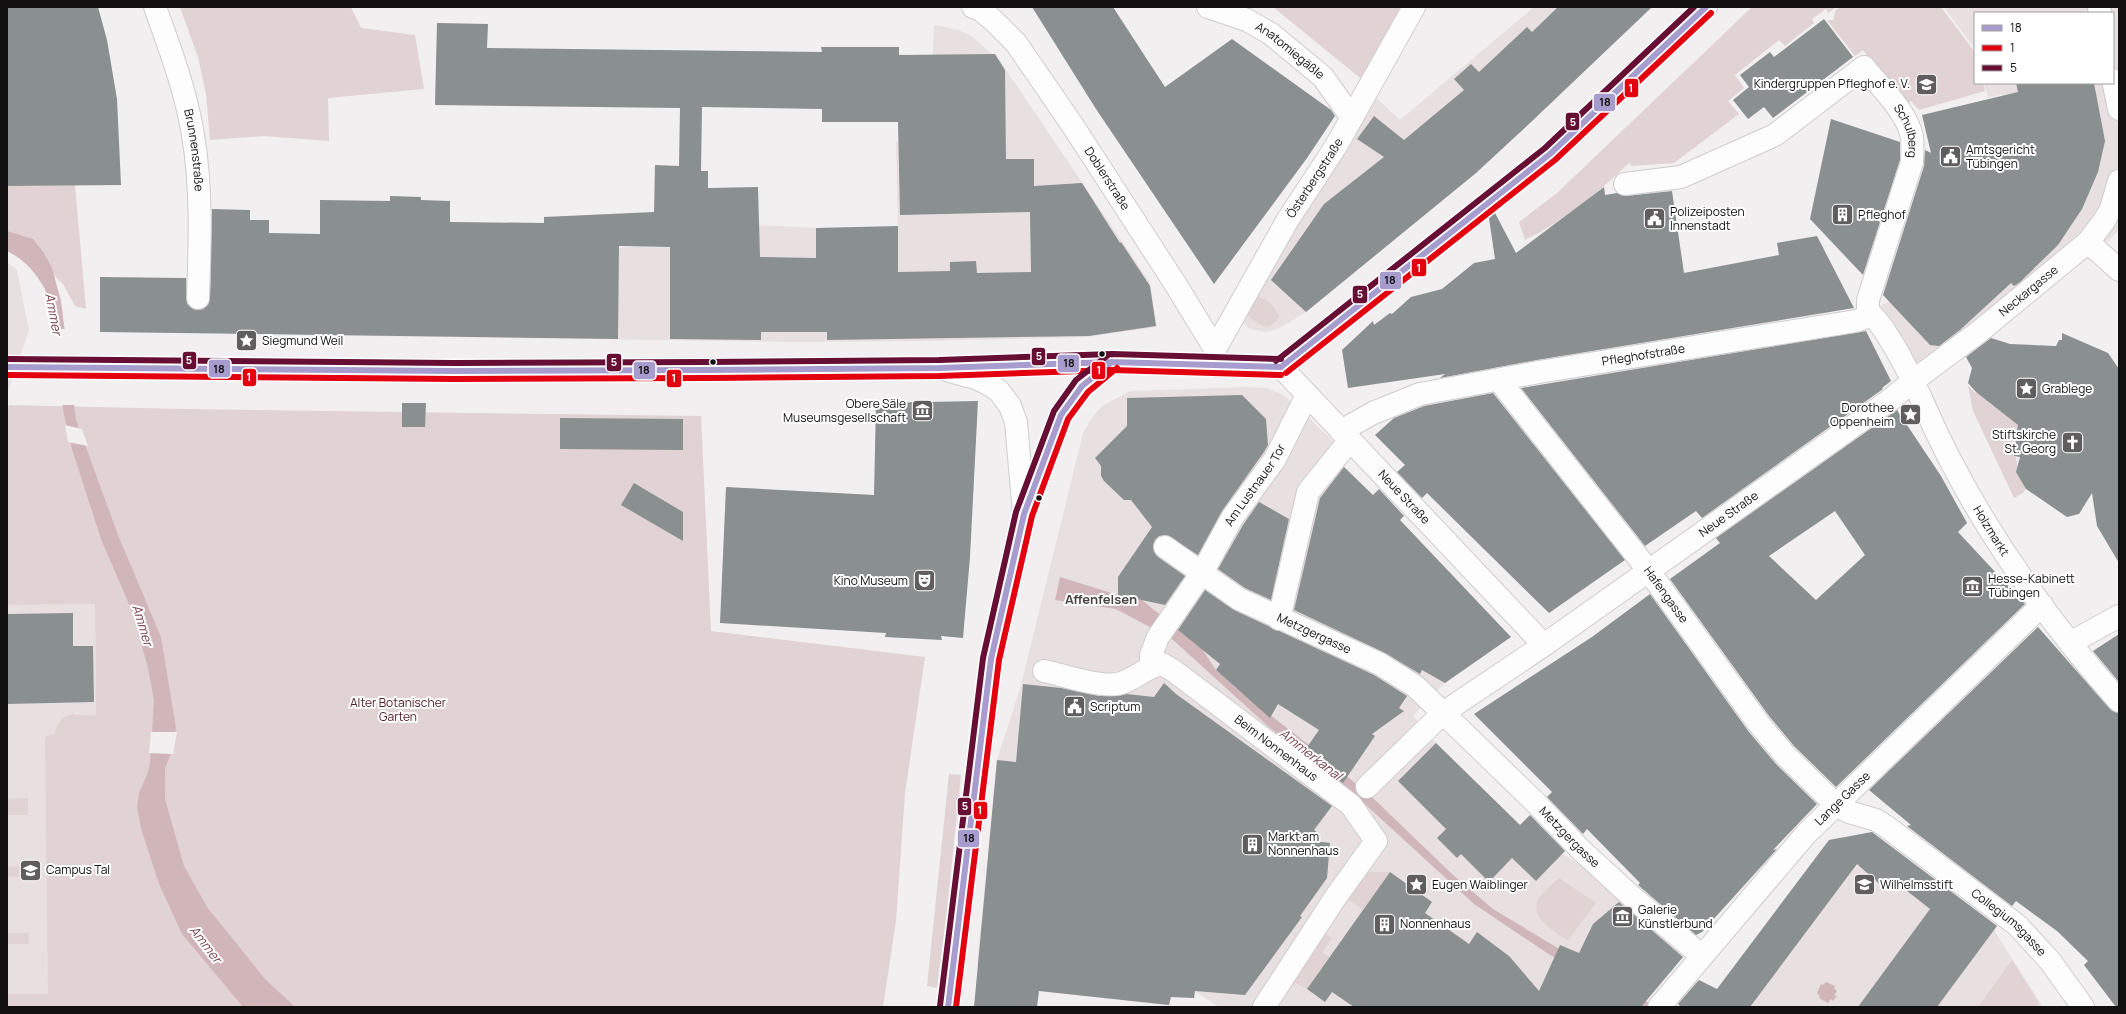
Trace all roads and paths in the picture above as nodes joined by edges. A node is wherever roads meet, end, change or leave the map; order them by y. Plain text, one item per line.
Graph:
1 (155, 7) edge
2 (973, 7) edge
3 (1208, 7) edge
4 (1414, 7) edge
5 (1706, 7) edge
6 (2114, 84) edge
7 (2119, 109) edge
8 (1352, 118) junction
9 (2119, 181) edge
10 (1625, 184) dead end
11 (2088, 242) junction
12 (2119, 270) edge
13 (198, 298) dead end
14 (1868, 312) junction
15 (1216, 358) junction
16 (1112, 362) junction
17 (17, 367) edge
18 (1281, 367) junction
19 (939, 368) junction
20 (1499, 380) junction
21 (1912, 381) junction
22 (1307, 395) junction
23 (1345, 435) junction
24 (1024, 514) junction
25 (1165, 547) dead end
26 (1648, 570) junction
27 (1202, 573) junction
28 (2042, 605) junction
29 (2119, 616) edge
30 (1279, 619) junction
31 (2070, 643) junction
32 (1544, 645) junction
33 (1151, 666) junction
34 (1044, 671) dead end
35 (2119, 701) edge
36 (1443, 713) junction
37 (1367, 787) dead end
38 (1837, 806) junction
39 (1702, 956) junction
40 (948, 1007) edge
41 (1264, 1007) edge
42 (1659, 1007) edge
43 (2083, 1007) edge

1 - 13 street, Brunnenstraße
2 - 15 street, Doblerstraße
3 - 8 street, Anatomiegäßle
4 - 8 street, Österbergstraße
5 - 18 street
6 - 7 street
8 - 15 street, Österbergstraße
9 - 11 street, Neckargasse
10 - 14 street, Schulberg
11 - 12 street
11 - 21 street, Neckargasse
14 - 20 street, Pfleghofstraße
14 - 21 street
15 - 16 street
15 - 18 street
16 - 19 street
16 - 24 street
17 - 19 street
18 - 22 street, Neue Straße
19 - 24 street
20 - 23 street, Pfleghofstraße
20 - 26 street, Hafengasse
21 - 26 street, Neue Straße
21 - 28 street, Holzmarkt
22 - 23 street, Neue Straße
22 - 27 street, Am Lustnauer Tor
23 - 30 street
23 - 32 street, Neue Straße
24 - 40 street
25 - 27 street, Metzgergasse
26 - 32 street, Neue Straße
26 - 38 street, Hafengasse
27 - 30 street, Metzgergasse
27 - 33 street
28 - 31 street, Holzmarkt
28 - 38 street, Lange Gasse
29 - 31 street
30 - 36 street, Metzgergasse
31 - 35 street, Holzmarkt
32 - 36 street, Neue Straße
33 - 34 street
33 - 41 street, Beim Nonnenhaus
36 - 37 street
36 - 39 street, Metzgergasse
38 - 39 street, Lange Gasse
38 - 43 street, Collegiumsgasse
39 - 42 street, Lange Gasse

